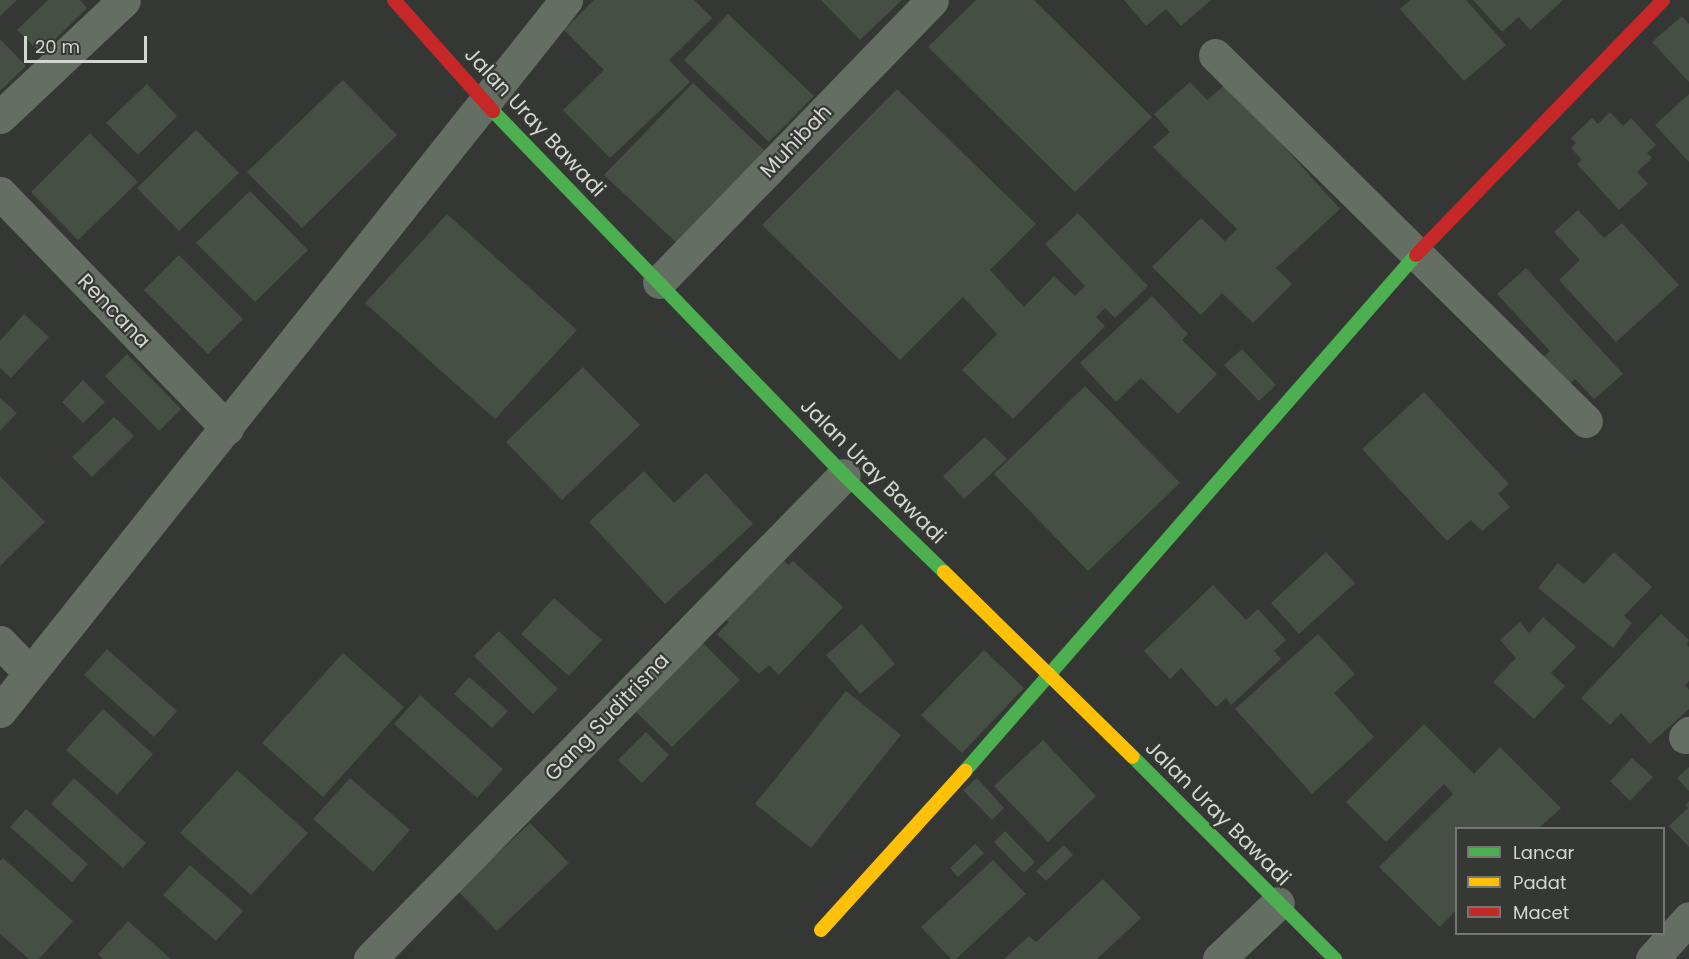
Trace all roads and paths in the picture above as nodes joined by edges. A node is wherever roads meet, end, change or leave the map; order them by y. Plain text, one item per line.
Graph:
1 (124, 0) edge
2 (394, 0) edge
3 (566, 0) edge
4 (932, 0) edge
5 (1663, 0) edge
6 (1215, 54) dead end
7 (484, 101) junction
8 (0, 117) edge
9 (0, 193) edge
10 (1416, 255) junction
11 (659, 282) junction
12 (1586, 421) dead end
13 (227, 428) junction
14 (844, 475) junction
15 (0, 642) edge
16 (29, 672) junction
17 (1051, 675) junction
18 (0, 711) edge
19 (1278, 903) junction
20 (1689, 918) edge
21 (821, 930) dead end
22 (370, 959) edge
23 (1219, 959) edge
24 (1335, 959) edge
25 (1652, 959) edge

1 - 8 street
2 - 7 street, Jalan Uray Bawadi
3 - 7 street
4 - 11 street, Muhibah
5 - 10 street
6 - 10 street
7 - 11 street, Jalan Uray Bawadi
7 - 13 street
9 - 13 street, Rencana
10 - 12 street
10 - 17 street
11 - 14 street, Jalan Uray Bawadi
13 - 16 street
14 - 17 street, Jalan Uray Bawadi
14 - 22 street, Gang Suditrisna
15 - 16 street
16 - 18 street
17 - 19 street, Jalan Uray Bawadi
17 - 21 street
19 - 23 street
19 - 24 street, Jalan Uray Bawadi
20 - 25 street

